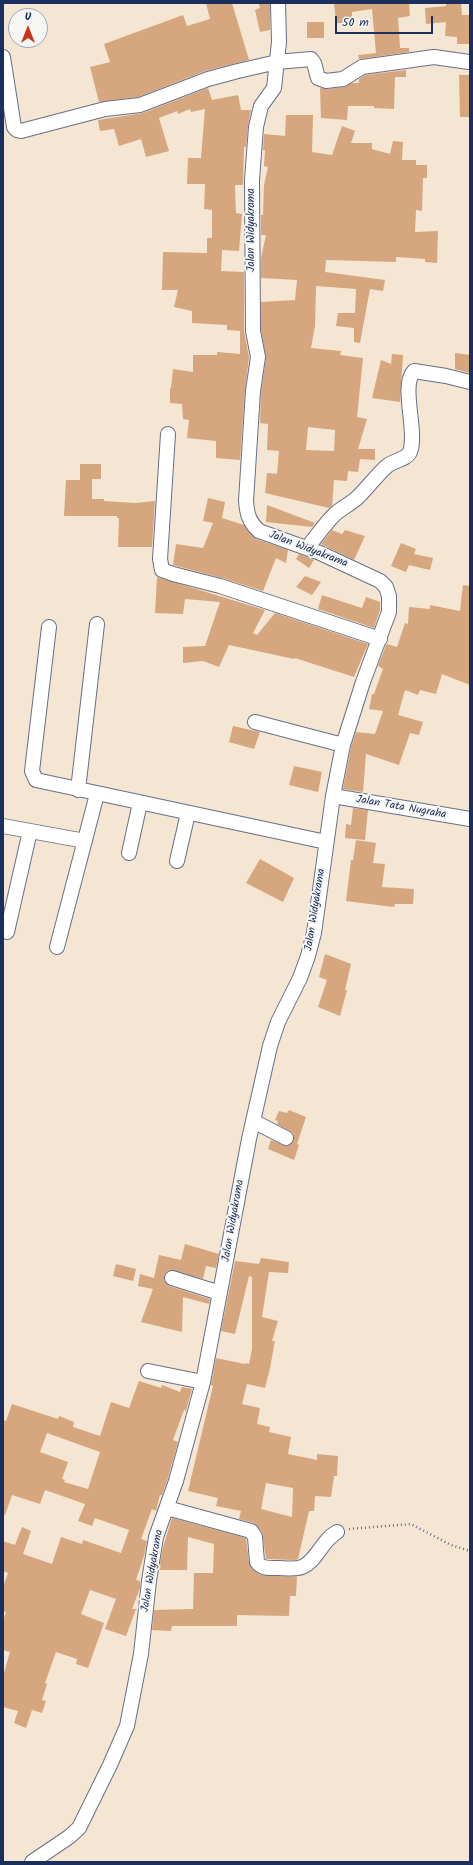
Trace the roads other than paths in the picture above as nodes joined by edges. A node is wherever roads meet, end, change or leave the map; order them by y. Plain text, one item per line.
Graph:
1 (278, 3) edge
2 (3, 57) edge
3 (277, 62) junction
4 (469, 62) edge
5 (470, 382) edge
6 (168, 434) dead end
7 (307, 548) junction
8 (97, 624) dead end
9 (49, 627) dead end
10 (380, 639) junction
11 (255, 722) dead end
12 (344, 745) junction
13 (78, 790) junction
14 (97, 794) junction
15 (333, 796) junction
16 (140, 803) junction
17 (188, 813) junction
18 (470, 819) edge
19 (3, 826) edge
20 (30, 831) junction
21 (85, 841) junction
22 (326, 842) junction
23 (129, 853) dead end
24 (177, 861) dead end
25 (6, 932) dead end
26 (57, 947) dead end
27 (253, 1121) junction
28 (286, 1138) dead end
29 (172, 1278) dead end
30 (220, 1293) junction
31 (148, 1371) dead end
32 (203, 1382) junction
33 (167, 1508) junction
34 (336, 1532) road end
35 (32, 1862) edge

1 - 3 street, Jalan Widyakrama
2 - 3 street
3 - 4 street
3 - 7 street, Jalan Widyakrama
5 - 7 street
6 - 10 street
7 - 10 street, Jalan Widyakrama
8 - 13 street
9 - 13 street
10 - 12 street, Jalan Widyakrama
11 - 12 street
12 - 15 street, Jalan Widyakrama
13 - 14 street
14 - 16 street
14 - 21 street
15 - 18 street, Jalan Tata Nugraha
15 - 22 street, Jalan Widyakrama
16 - 17 street
16 - 23 street
17 - 22 street
17 - 24 street
19 - 20 street
20 - 21 street
20 - 25 street
21 - 26 street
22 - 27 street, Jalan Widyakrama
27 - 28 street
27 - 30 street, Jalan Widyakrama
29 - 30 street
30 - 32 street, Jalan Widyakrama
31 - 32 street
32 - 33 street, Jalan Widyakrama
33 - 34 street
33 - 35 street, Jalan Widyakrama

